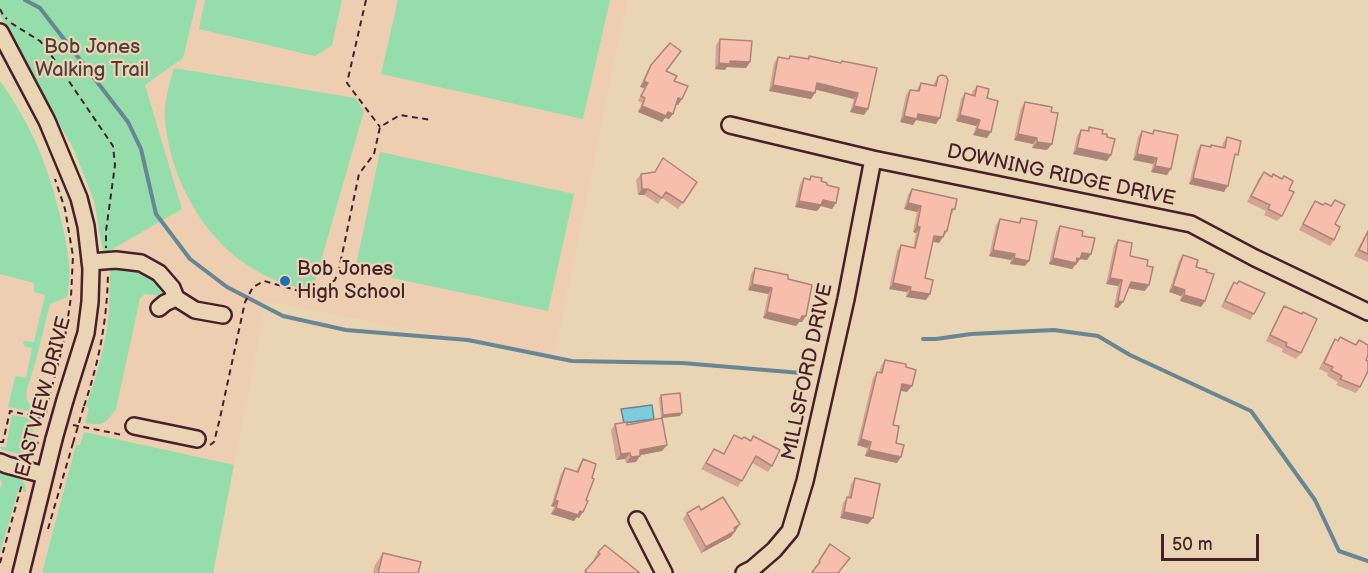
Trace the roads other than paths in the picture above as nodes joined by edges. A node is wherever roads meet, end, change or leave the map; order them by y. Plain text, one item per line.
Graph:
1 (0, 32) edge
2 (730, 125) dead end
3 (873, 159) junction
4 (90, 262) junction
5 (176, 298) junction
6 (159, 309) dead end
7 (1368, 312) edge
8 (223, 315) dead end
9 (133, 432) road end
10 (201, 444) road end
11 (0, 462) edge
12 (45, 475) junction
13 (637, 520) dead end
14 (21, 573) edge
15 (664, 573) edge
16 (744, 573) edge

1 - 4 street, EASTVIEW DRIVE
2 - 3 street, DOWNING RIDGE DRIVE
3 - 7 street, DOWNING RIDGE DRIVE
3 - 16 street, MILLSFORD DRIVE
4 - 5 street
4 - 12 street, EASTVIEW DRIVE, bridge
5 - 6 street
5 - 8 street
9 - 10 street
11 - 12 street
12 - 14 street, EASTVIEW DRIVE
13 - 15 street

